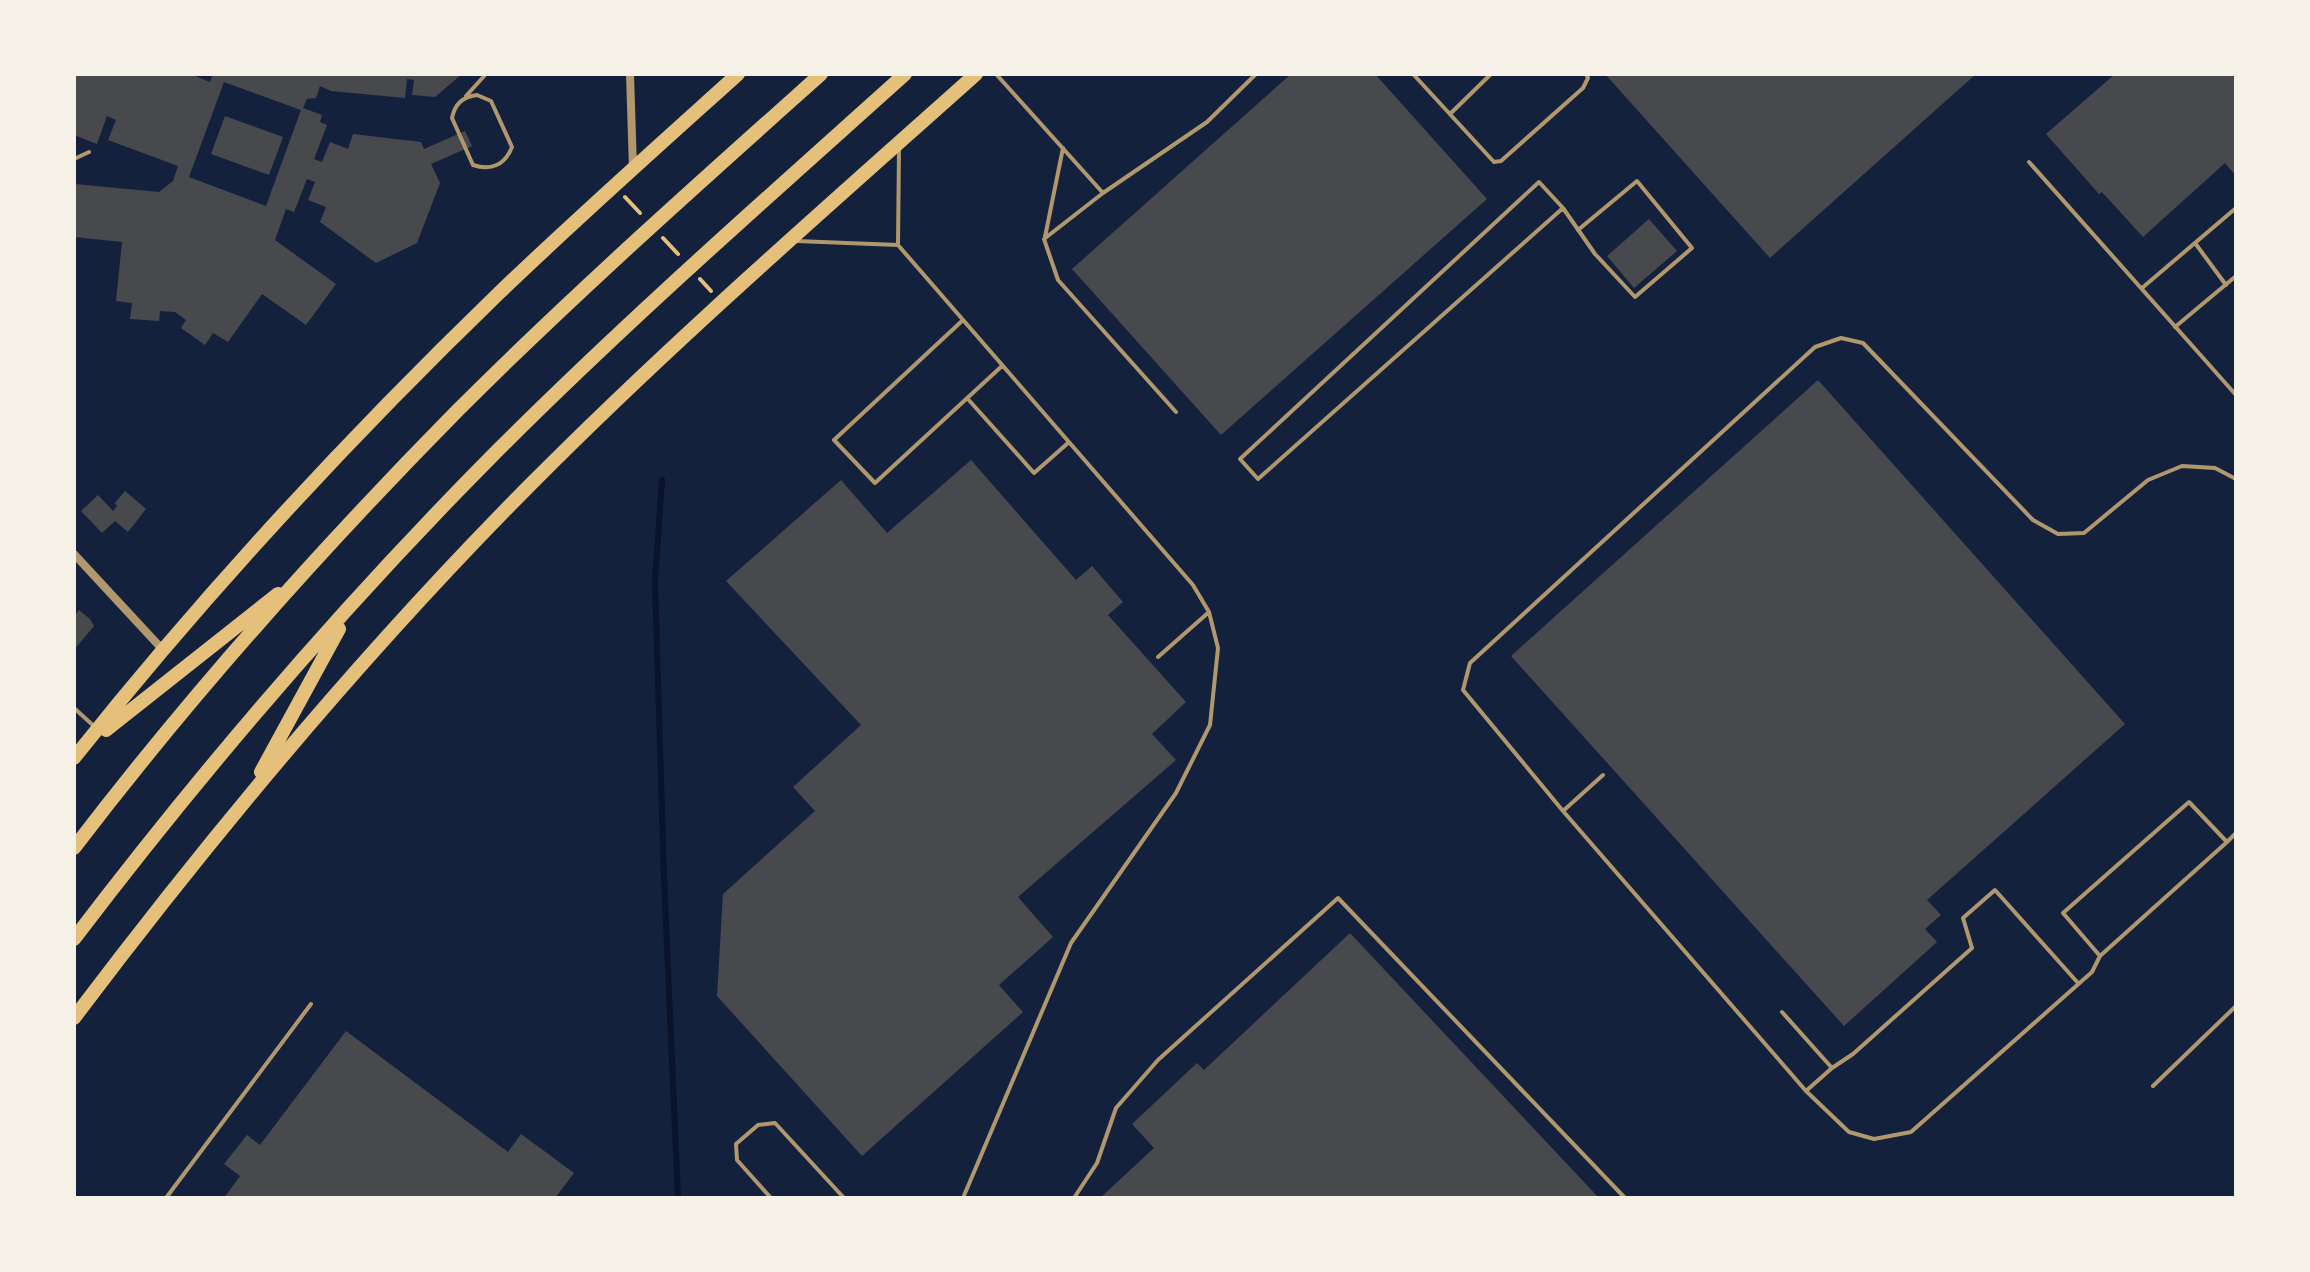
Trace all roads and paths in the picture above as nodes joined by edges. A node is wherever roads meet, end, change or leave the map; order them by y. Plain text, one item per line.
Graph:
1 (486, 74) edge
2 (630, 74) edge
3 (738, 74) edge
4 (821, 74) edge
5 (905, 74) edge
6 (976, 74) edge
7 (996, 74) edge
8 (1256, 74) edge
9 (1413, 74) edge
10 (1491, 74) edge
11 (1586, 74) edge
12 (464, 98) junction
13 (1450, 114) junction
14 (899, 143) junction
15 (1063, 148) junction
16 (89, 152) dead end
17 (74, 159) edge
18 (2029, 162) dead end
19 (633, 169) junction
20 (1103, 193) junction
21 (625, 197) dead end
22 (1563, 208) junction
23 (2236, 208) edge
24 (640, 213) dead end
25 (1578, 230) junction
26 (663, 238) dead end
27 (1044, 239) junction
28 (789, 241) junction
29 (2195, 243) junction
30 (898, 245) junction
31 (678, 254) dead end
32 (2236, 276) edge
33 (700, 279) dead end
34 (2226, 285) junction
35 (2142, 288) junction
36 (711, 291) dead end
37 (963, 320) junction
38 (2175, 327) junction
39 (1002, 366) junction
40 (2236, 395) edge
41 (967, 398) junction
42 (1176, 412) dead end
43 (1069, 442) junction
44 (2236, 479) edge
45 (74, 554) edge
46 (310, 569) junction
47 (351, 606) junction
48 (1209, 612) junction
49 (163, 650) junction
50 (1158, 657) dead end
51 (74, 708) edge
52 (100, 731) junction
53 (78, 753) edge
54 (1603, 775) dead end
55 (247, 797) junction
56 (1563, 811) junction
57 (2236, 833) edge
58 (2227, 842) junction
59 (74, 848) edge
60 (74, 939) edge
61 (2100, 956) junction
62 (2078, 984) junction
63 (311, 1004) dead end
64 (2236, 1006) edge
65 (1782, 1012) dead end
66 (74, 1018) edge
67 (1832, 1068) junction
68 (2153, 1086) dead end
69 (1806, 1091) junction
70 (166, 1198) edge
71 (771, 1198) edge
72 (844, 1198) edge
73 (963, 1198) edge
74 (1074, 1198) edge
75 (1625, 1198) edge

1 - 12 lane
2 - 19 street
3 - 19 highway
4 - 46 highway
5 - 47 highway
6 - 14 highway
7 - 15 lane
8 - 20 lane
9 - 13 lane
10 - 13 lane
11 - 13 lane
12 - 12 lane
14 - 28 highway
14 - 30 lane
15 - 20 lane
15 - 27 lane
16 - 17 lane
18 - 35 lane
19 - 49 highway
20 - 27 lane
21 - 24 path
22 - 22 lane
22 - 25 lane
23 - 29 lane
25 - 25 lane
26 - 31 path
27 - 42 lane
28 - 30 lane
28 - 55 highway
29 - 34 lane
29 - 35 lane
30 - 37 lane
32 - 34 lane
33 - 36 path
34 - 38 lane
35 - 38 lane
37 - 39 lane
37 - 41 lane
38 - 40 lane
39 - 41 lane
39 - 43 lane
41 - 43 lane
43 - 48 lane
44 - 56 lane
45 - 49 street
46 - 52 highway
46 - 59 highway
47 - 55 highway
47 - 60 highway
48 - 50 lane
48 - 73 lane
49 - 52 highway
51 - 52 lane
52 - 53 highway
54 - 56 lane
55 - 66 highway
56 - 69 lane
57 - 58 lane
58 - 61 lane
58 - 61 lane
61 - 62 lane
62 - 67 lane
62 - 69 lane
63 - 70 lane
64 - 68 lane
65 - 67 lane
67 - 69 lane
71 - 72 lane
74 - 75 lane

